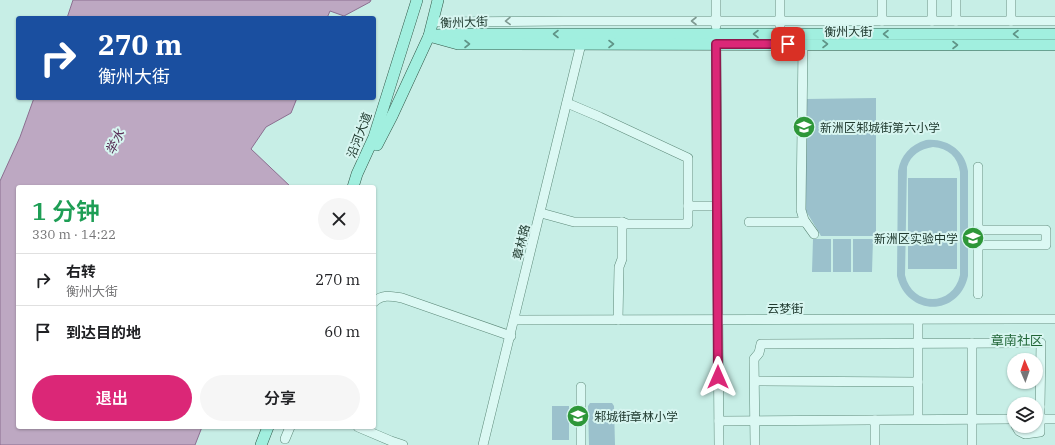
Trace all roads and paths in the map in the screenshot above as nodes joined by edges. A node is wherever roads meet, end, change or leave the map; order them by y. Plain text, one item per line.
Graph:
1 (417, 0) edge
2 (438, 0) edge
3 (716, 0) edge
4 (780, 0) edge
5 (882, 0) edge
6 (932, 0) edge
7 (956, 0) edge
8 (1011, 0) edge
9 (716, 21) junction
10 (780, 21) junction
11 (882, 21) junction
12 (932, 21) junction
13 (956, 21) junction
14 (1011, 21) junction
15 (1055, 21) edge
16 (432, 22) junction
17 (780, 34) junction
18 (1055, 34) edge
19 (429, 36) junction
20 (716, 39) junction
21 (581, 44) junction
22 (803, 44) junction
23 (1055, 45) edge
24 (567, 103) junction
25 (363, 161) junction
26 (978, 167) dead end
27 (354, 185) edge
28 (688, 206) junction
29 (718, 206) junction
30 (541, 213) junction
31 (622, 222) junction
32 (749, 222) dead end
33 (805, 222) junction
34 (978, 230) junction
35 (814, 234) dead end
36 (1051, 237) edge
37 (978, 245) junction
38 (978, 294) dead end
39 (376, 300) edge
40 (515, 320) junction
41 (618, 320) junction
42 (718, 320) junction
43 (918, 320) junction
44 (1055, 320) edge
45 (510, 336) junction
46 (972, 343) junction
47 (918, 344) junction
48 (754, 381) junction
49 (918, 382) junction
50 (581, 387) dead end
51 (1038, 397) edge
52 (918, 419) junction
53 (972, 419) junction
54 (1043, 419) edge
55 (1055, 419) edge
56 (755, 420) junction
57 (875, 420) junction
58 (719, 421) junction
59 (1007, 421) edge
60 (267, 429) edge
61 (289, 429) edge
62 (363, 429) edge
63 (285, 439) dead end
64 (261, 445) edge
65 (404, 445) edge
66 (483, 445) edge
67 (581, 445) edge
68 (719, 445) edge
69 (755, 445) edge
70 (875, 445) edge
71 (972, 445) edge

1 - 25 main road, 沿河大道
2 - 16 main road
3 - 9 street
4 - 10 street
5 - 11 street
6 - 12 street
7 - 13 street
8 - 14 street
9 - 10 street
9 -> 16 street
9 - 20 street
10 - 11 street
10 - 17 street
11 - 12 street
12 - 13 street
13 - 14 street
14 - 15 street
16 - 19 main road
18 -> 17 main road, 衡州大街
17 -> 20 main road, 衡州大街
20 -> 19 main road, 衡州大街
19 -> 21 main road, 衡州大街
19 - 25 main road
21 -> 20 main road, 衡州大街
20 - 22 main road, 衡州大街
20 - 29 street
21 - 24 street, 章林路
22 -> 23 main road, 衡州大街
22 - 33 street
24 - 28 street
24 - 30 street, 章林路
25 - 27 main road, 沿河大道
26 - 34 street
28 - 29 street
28 - 31 street
29 - 42 street
30 - 31 street
30 - 40 street, 章林路
31 - 41 street
32 - 33 street
33 - 35 street
34 - 36 street
34 - 37 street
36 - 37 street
37 - 38 street
39 - 45 street
40 - 41 street, 云梦街
40 - 45 street, 章林路
41 - 42 street, 云梦街
42 - 43 street, 云梦街
42 - 58 street
43 - 44 street, 云梦街
43 - 47 street
45 - 66 street, 章林路
46 - 47 street
46 - 51 street
46 - 53 street
47 - 48 street
47 - 49 street
48 - 49 street
48 - 56 street
49 - 52 street
50 - 67 street
52 - 53 street
52 - 57 street
53 - 59 street
53 - 71 street
54 - 55 street
56 - 57 street
56 - 58 street
56 - 69 street
57 - 70 street
58 - 68 street
60 - 64 main road
61 - 63 street
62 - 65 street

